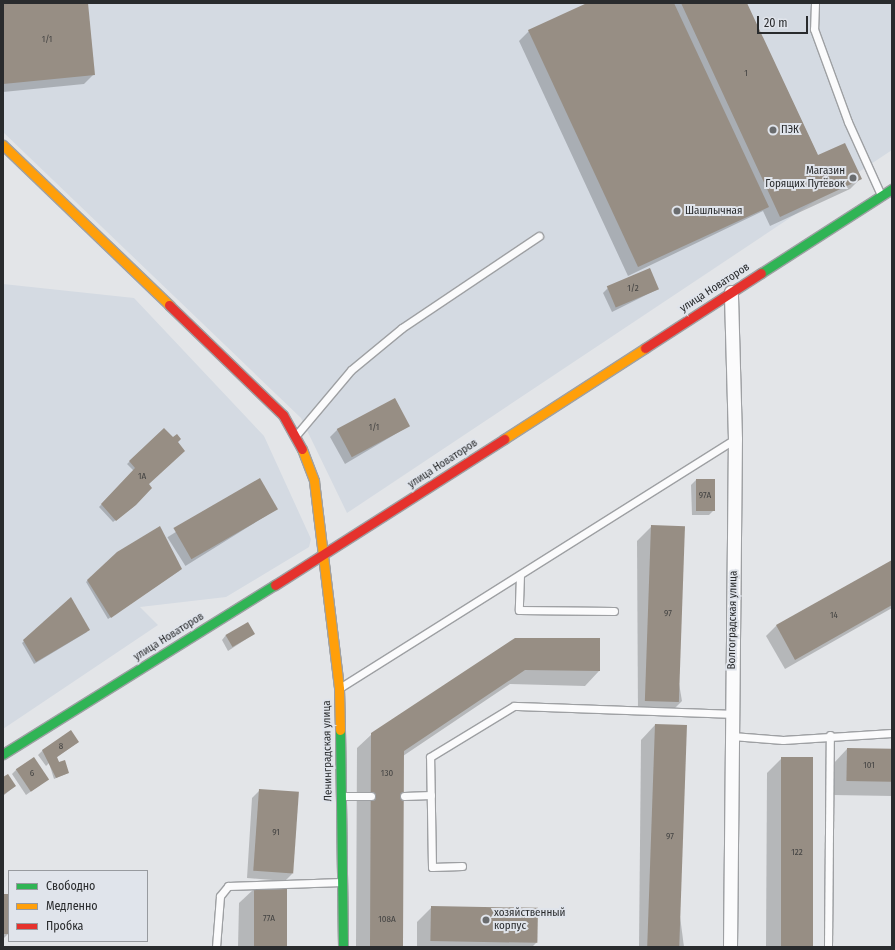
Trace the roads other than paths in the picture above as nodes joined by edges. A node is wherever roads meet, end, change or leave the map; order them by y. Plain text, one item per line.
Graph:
1 (815, 3) edge
2 (3, 145) edge
3 (892, 189) edge
4 (881, 195) junction
5 (539, 236) dead end
6 (731, 292) junction
7 (296, 434) junction
8 (735, 439) junction
9 (324, 555) junction
10 (520, 575) junction
11 (614, 611) dead end
12 (339, 689) junction
13 (732, 714) junction
14 (892, 733) edge
15 (830, 735) junction
16 (732, 736) junction
17 (3, 754) edge
18 (431, 795) junction
19 (341, 796) junction
20 (371, 796) dead end
21 (404, 796) dead end
22 (462, 866) dead end
23 (342, 882) junction
24 (216, 947) edge
25 (343, 947) edge
26 (730, 947) edge
27 (828, 947) edge

1 - 4 lane
2 - 7 street, Ленинградская улица
3 - 4 street, улица Новаторов
4 - 6 street, улица Новаторов
5 - 7 lane
6 - 8 street, Волгоградская улица
6 - 9 street, улица Новаторов
7 - 9 street, Ленинградская улица
8 - 10 lane
8 - 13 street, Волгоградская улица
9 - 12 street, Ленинградская улица
9 - 17 street, улица Новаторов
10 - 11 lane
10 - 12 lane
12 - 19 street, Ленинградская улица
13 - 16 street, Волгоградская улица
13 - 18 lane
14 - 15 lane
15 - 16 lane
15 - 27 lane
16 - 26 street, Волгоградская улица
18 - 21 lane
18 - 22 lane
19 - 20 lane
19 - 23 street, Ленинградская улица
23 - 24 lane
23 - 25 street, Ленинградская улица

